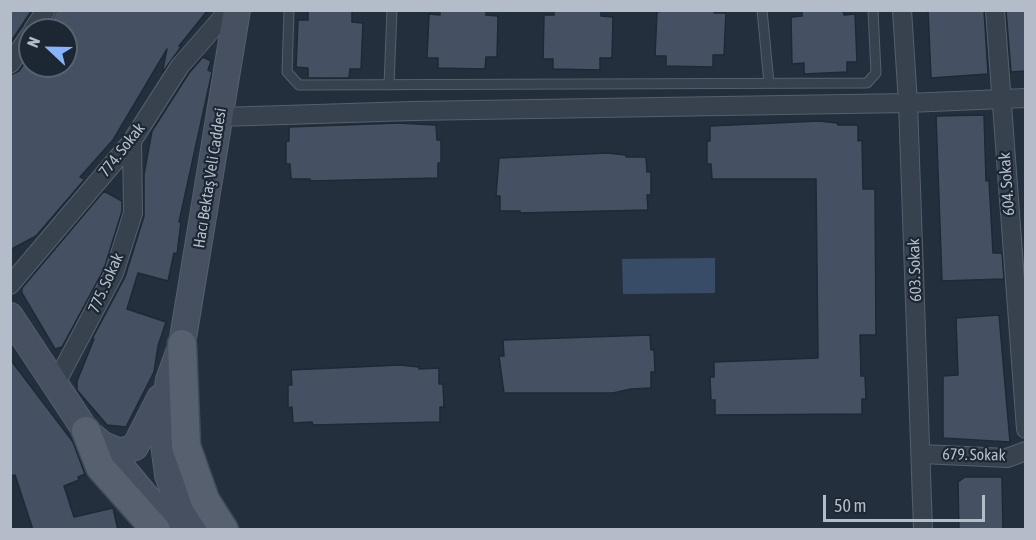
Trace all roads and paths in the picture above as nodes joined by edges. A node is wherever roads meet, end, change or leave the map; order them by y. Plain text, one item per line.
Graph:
1 (229, 10) edge
2 (237, 10) edge
3 (289, 10) edge
4 (392, 10) edge
5 (762, 10) edge
6 (873, 10) edge
7 (902, 10) edge
8 (995, 10) edge
9 (769, 83) junction
10 (389, 85) junction
11 (1001, 98) junction
12 (1026, 98) edge
13 (908, 103) junction
14 (220, 117) junction
15 (132, 141) junction
16 (10, 285) edge
17 (10, 316) edge
18 (182, 344) junction
19 (170, 380) junction
20 (56, 383) junction
21 (1026, 429) edge
22 (94, 438) junction
23 (1026, 451) edge
24 (921, 454) junction
25 (156, 530) edge
26 (174, 530) edge
27 (192, 530) edge
28 (224, 530) edge
29 (922, 530) edge

1 - 15 street, 774. Sokak
2 - 14 street, Hacı Bektaş Veli Caddesi
3 - 10 lane
4 - 10 lane
5 - 9 lane
6 - 9 lane
7 - 13 street, 603. Sokak
8 - 11 street, 604. Sokak
9 - 10 lane
11 - 12 street
11 - 13 street
11 - 21 street, 604. Sokak
13 - 14 street
13 - 24 street, 603. Sokak
14 - 18 street, Hacı Bektaş Veli Caddesi
15 - 16 street, 774. Sokak
15 - 20 street, 775. Sokak
17 - 20 street
18 - 19 street, Hacı Bektaş Veli Caddesi
18 - 28 main road
19 - 22 street
19 - 27 street
20 - 22 street
22 - 25 main road
22 - 26 street
23 - 24 street, 679. Sokak
24 - 29 street, 603. Sokak

